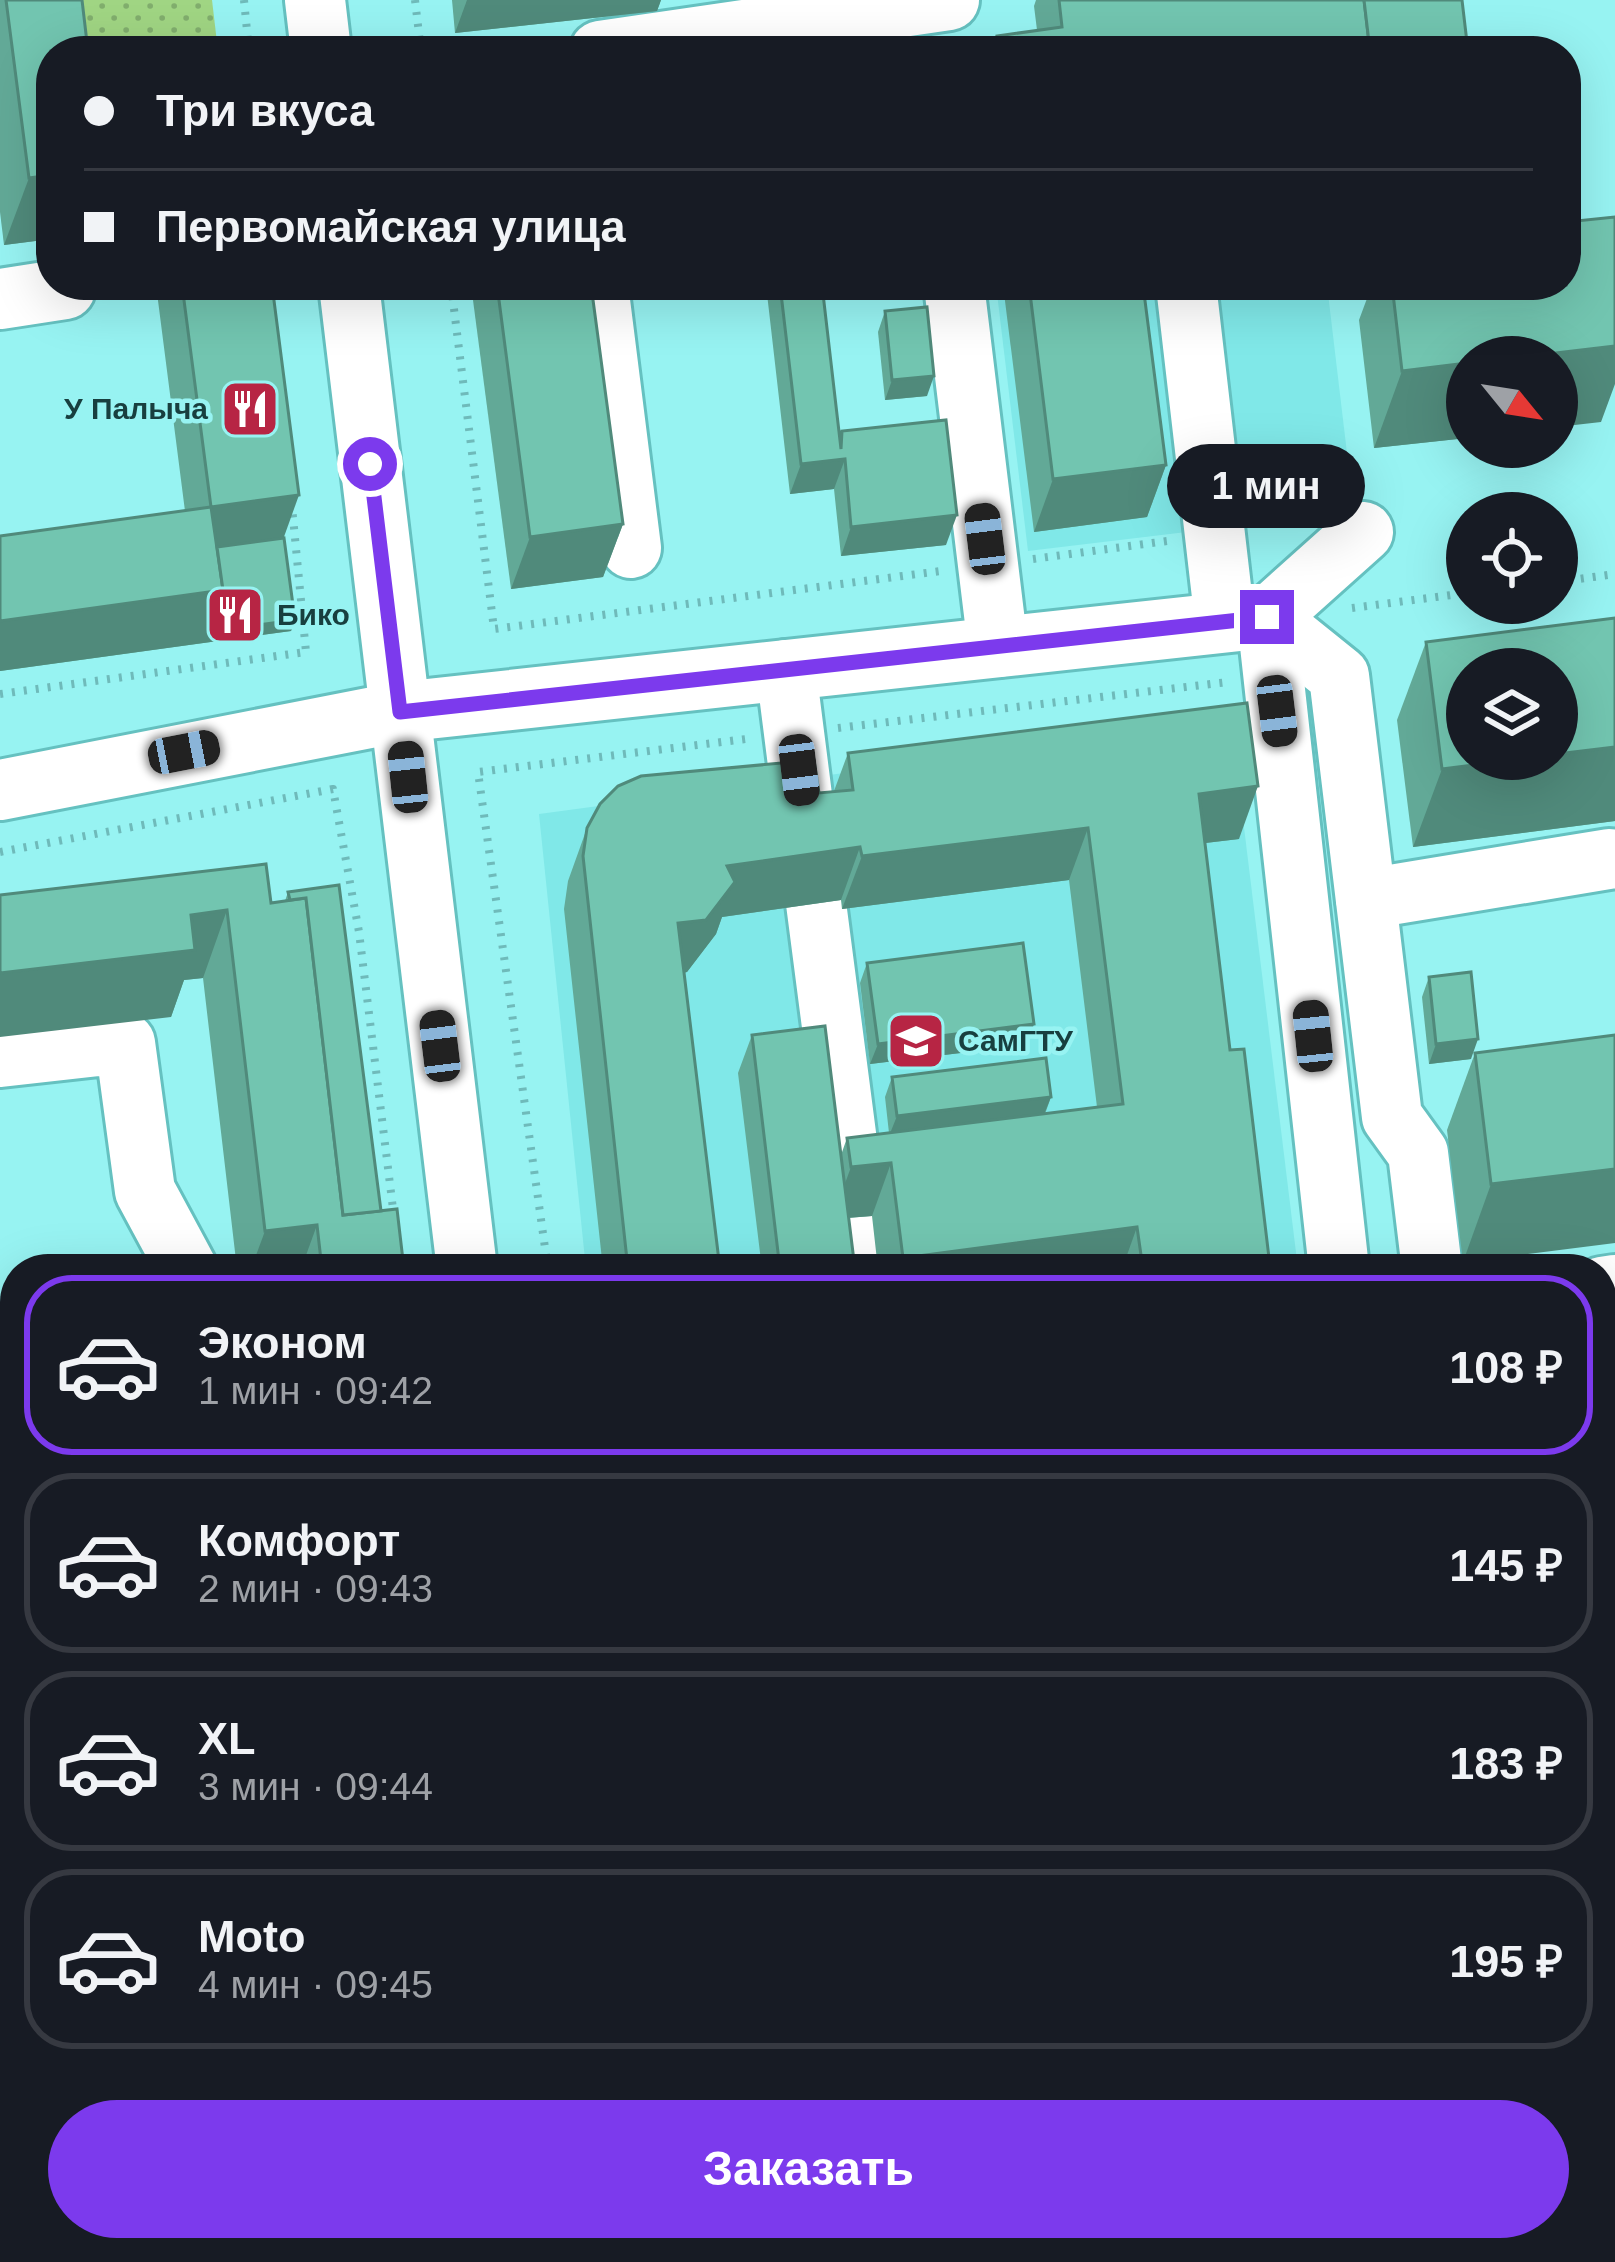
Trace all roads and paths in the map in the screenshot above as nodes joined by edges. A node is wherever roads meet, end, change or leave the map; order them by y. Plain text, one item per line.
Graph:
1 (244, 0) edge
2 (315, 0) edge
3 (415, 0) edge
4 (949, 0) edge
5 (868, 6) edge
6 (248, 36) edge
7 (319, 36) edge
8 (420, 36) edge
9 (689, 36) edge
10 (36, 293) edge
11 (0, 299) edge
12 (351, 300) edge
13 (453, 300) edge
14 (600, 300) edge
15 (956, 300) edge
16 (1188, 300) edge
17 (291, 491) edge
18 (1363, 532) dead end
19 (1215, 535) junction
20 (631, 548) dead end
21 (987, 565) junction
22 (1615, 574) edge
23 (1578, 579) edge
24 (1446, 596) edge
25 (1366, 606) dead end
26 (1246, 620) junction
27 (998, 647) junction
28 (786, 670) junction
29 (1248, 680) dead end
30 (0, 694) edge
31 (400, 712) junction
32 (794, 733) junction
33 (0, 790) edge
34 (808, 844) edge
35 (0, 853) edge
36 (1609, 859) dead end
37 (1366, 899) junction
38 (816, 903) edge
39 (0, 1057) edge
40 (394, 1222) edge
41 (858, 1224) edge
42 (179, 1254) edge
43 (465, 1254) edge
44 (546, 1254) edge
45 (1338, 1254) edge
46 (1430, 1254) edge

1 - 6 path
2 - 7 street
3 - 8 path
4 - 5 street
5 - 9 street
10 - 11 street
12 - 31 street
13 - 21 path
14 - 20 street
15 - 21 street
16 - 19 street
17 - 30 path
18 - 26 street
19 - 21 path
19 - 26 street
21 - 27 street
22 - 23 path
24 - 25 path
26 - 27 street
26 - 37 street
26 - 45 street
27 - 28 street
28 - 31 street
28 - 32 street
29 - 32 path
31 - 33 street
31 - 43 street
32 - 34 street
32 - 44 path
35 - 40 path
36 - 37 street
37 - 46 street
38 - 41 street
39 - 42 street

